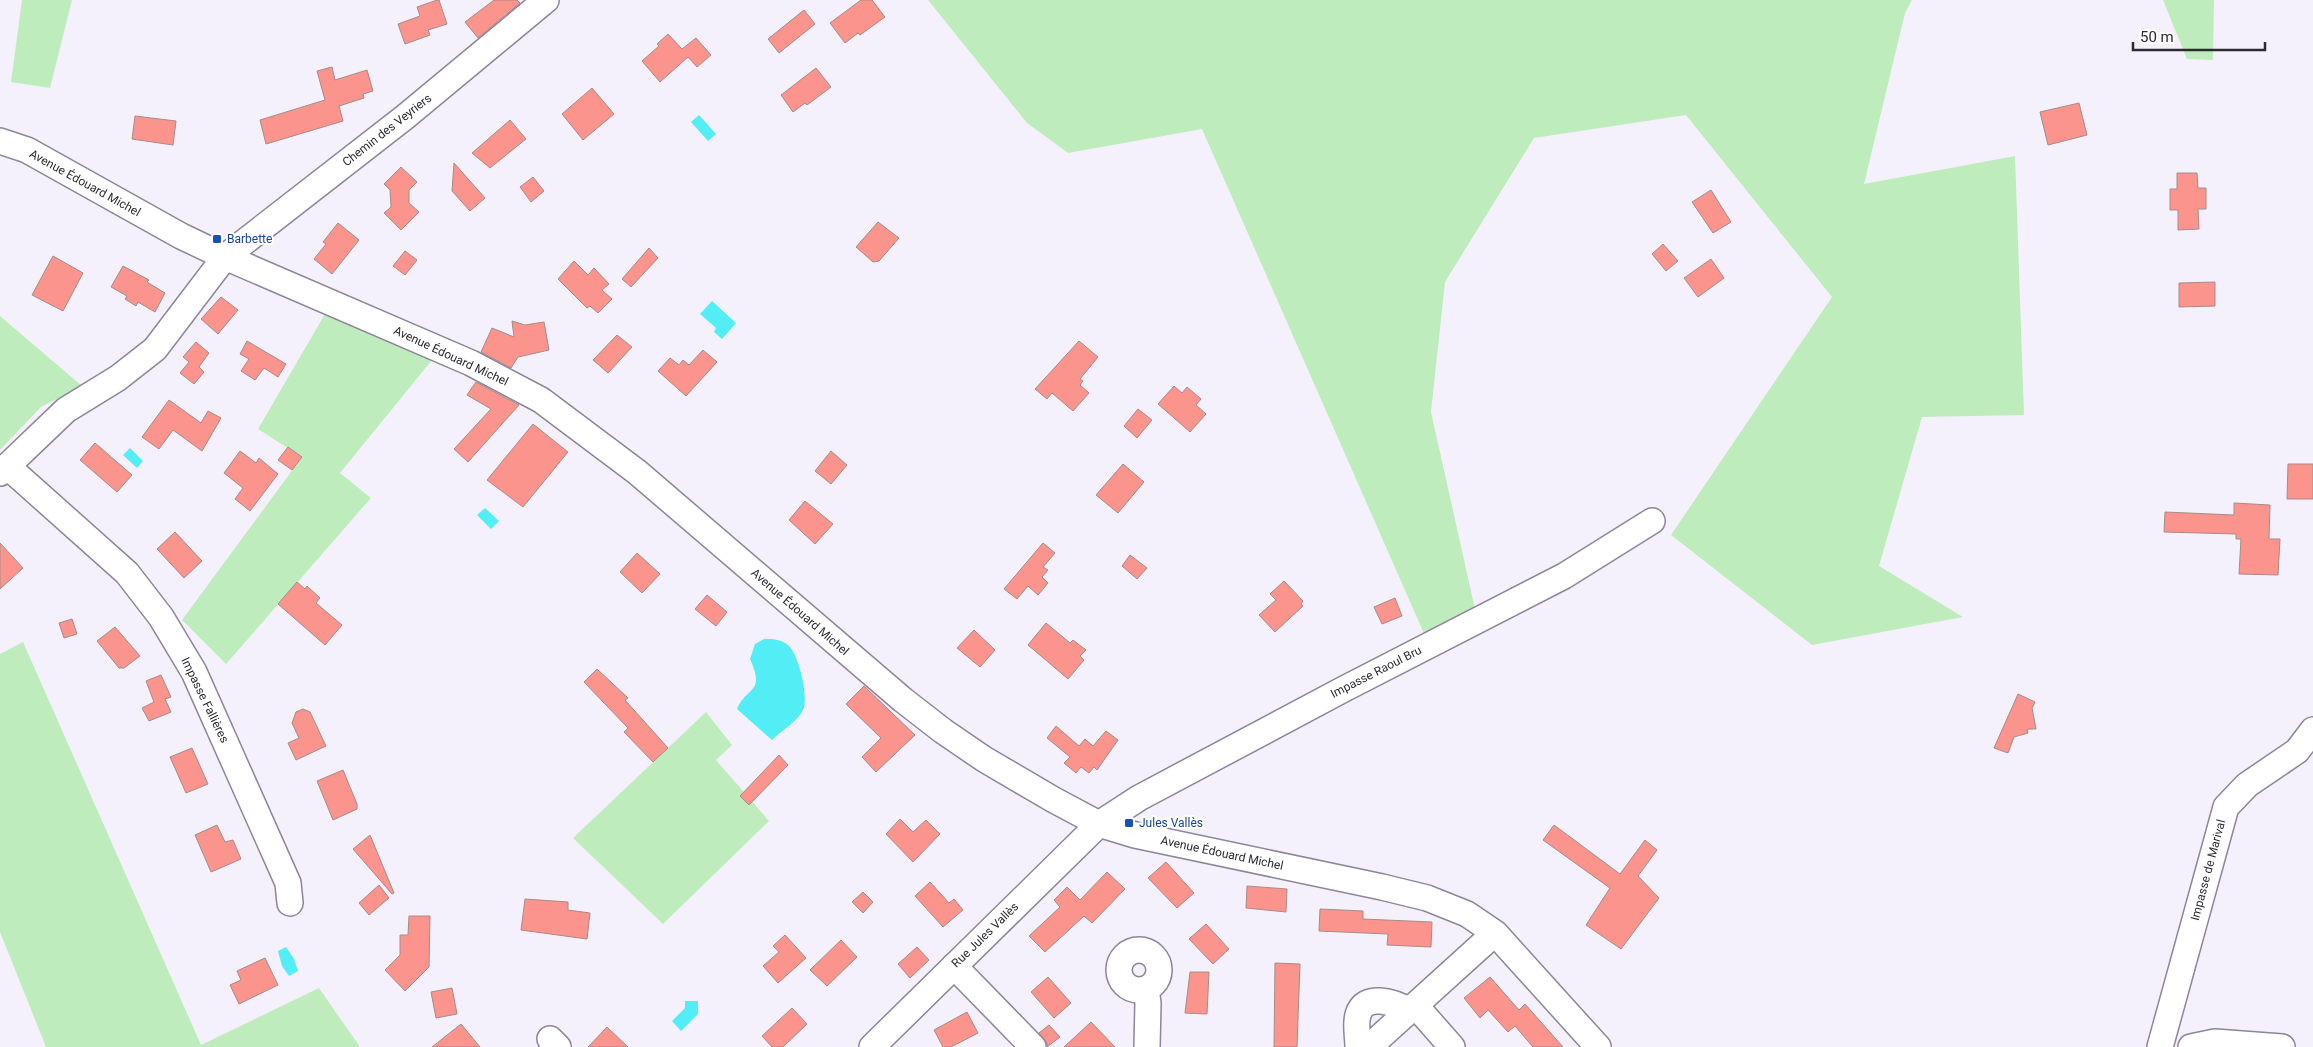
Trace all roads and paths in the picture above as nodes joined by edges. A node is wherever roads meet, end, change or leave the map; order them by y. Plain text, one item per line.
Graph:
1 (546, 0) edge
2 (0, 141) edge
3 (225, 257) junction
4 (3, 469) edge
5 (1652, 521) dead end
6 (2313, 730) edge
7 (1099, 824) junction
8 (290, 903) dead end
9 (1495, 933) junction
10 (954, 966) junction
11 (1146, 989) dead end
12 (1412, 1008) junction
13 (872, 1047) edge
14 (1033, 1047) edge
15 (1146, 1047) edge
16 (1358, 1047) edge
17 (1370, 1047) edge
18 (1452, 1047) edge
19 (1598, 1047) edge
20 (2160, 1047) edge
21 (2191, 1047) edge
22 (2282, 1047) edge

1 - 3 street, Chemin des Veyriers
2 - 3 street, Avenue Édouard Michel
3 - 4 street, Chemin des Veyriers
3 - 7 street, Avenue Édouard Michel
4 - 8 street, Impasse Fallières
5 - 7 street, Impasse Raoul Bru
6 - 20 street, Impasse de Marival
7 - 9 street, Avenue Édouard Michel
7 - 10 street, Rue Jules Vallès
9 - 12 street
9 - 19 street, Avenue Édouard Michel
10 - 13 street, Rue Jules Vallès
10 - 14 street
11 - 15 street
12 - 16 street
12 - 17 street
12 - 18 street
21 - 22 street

